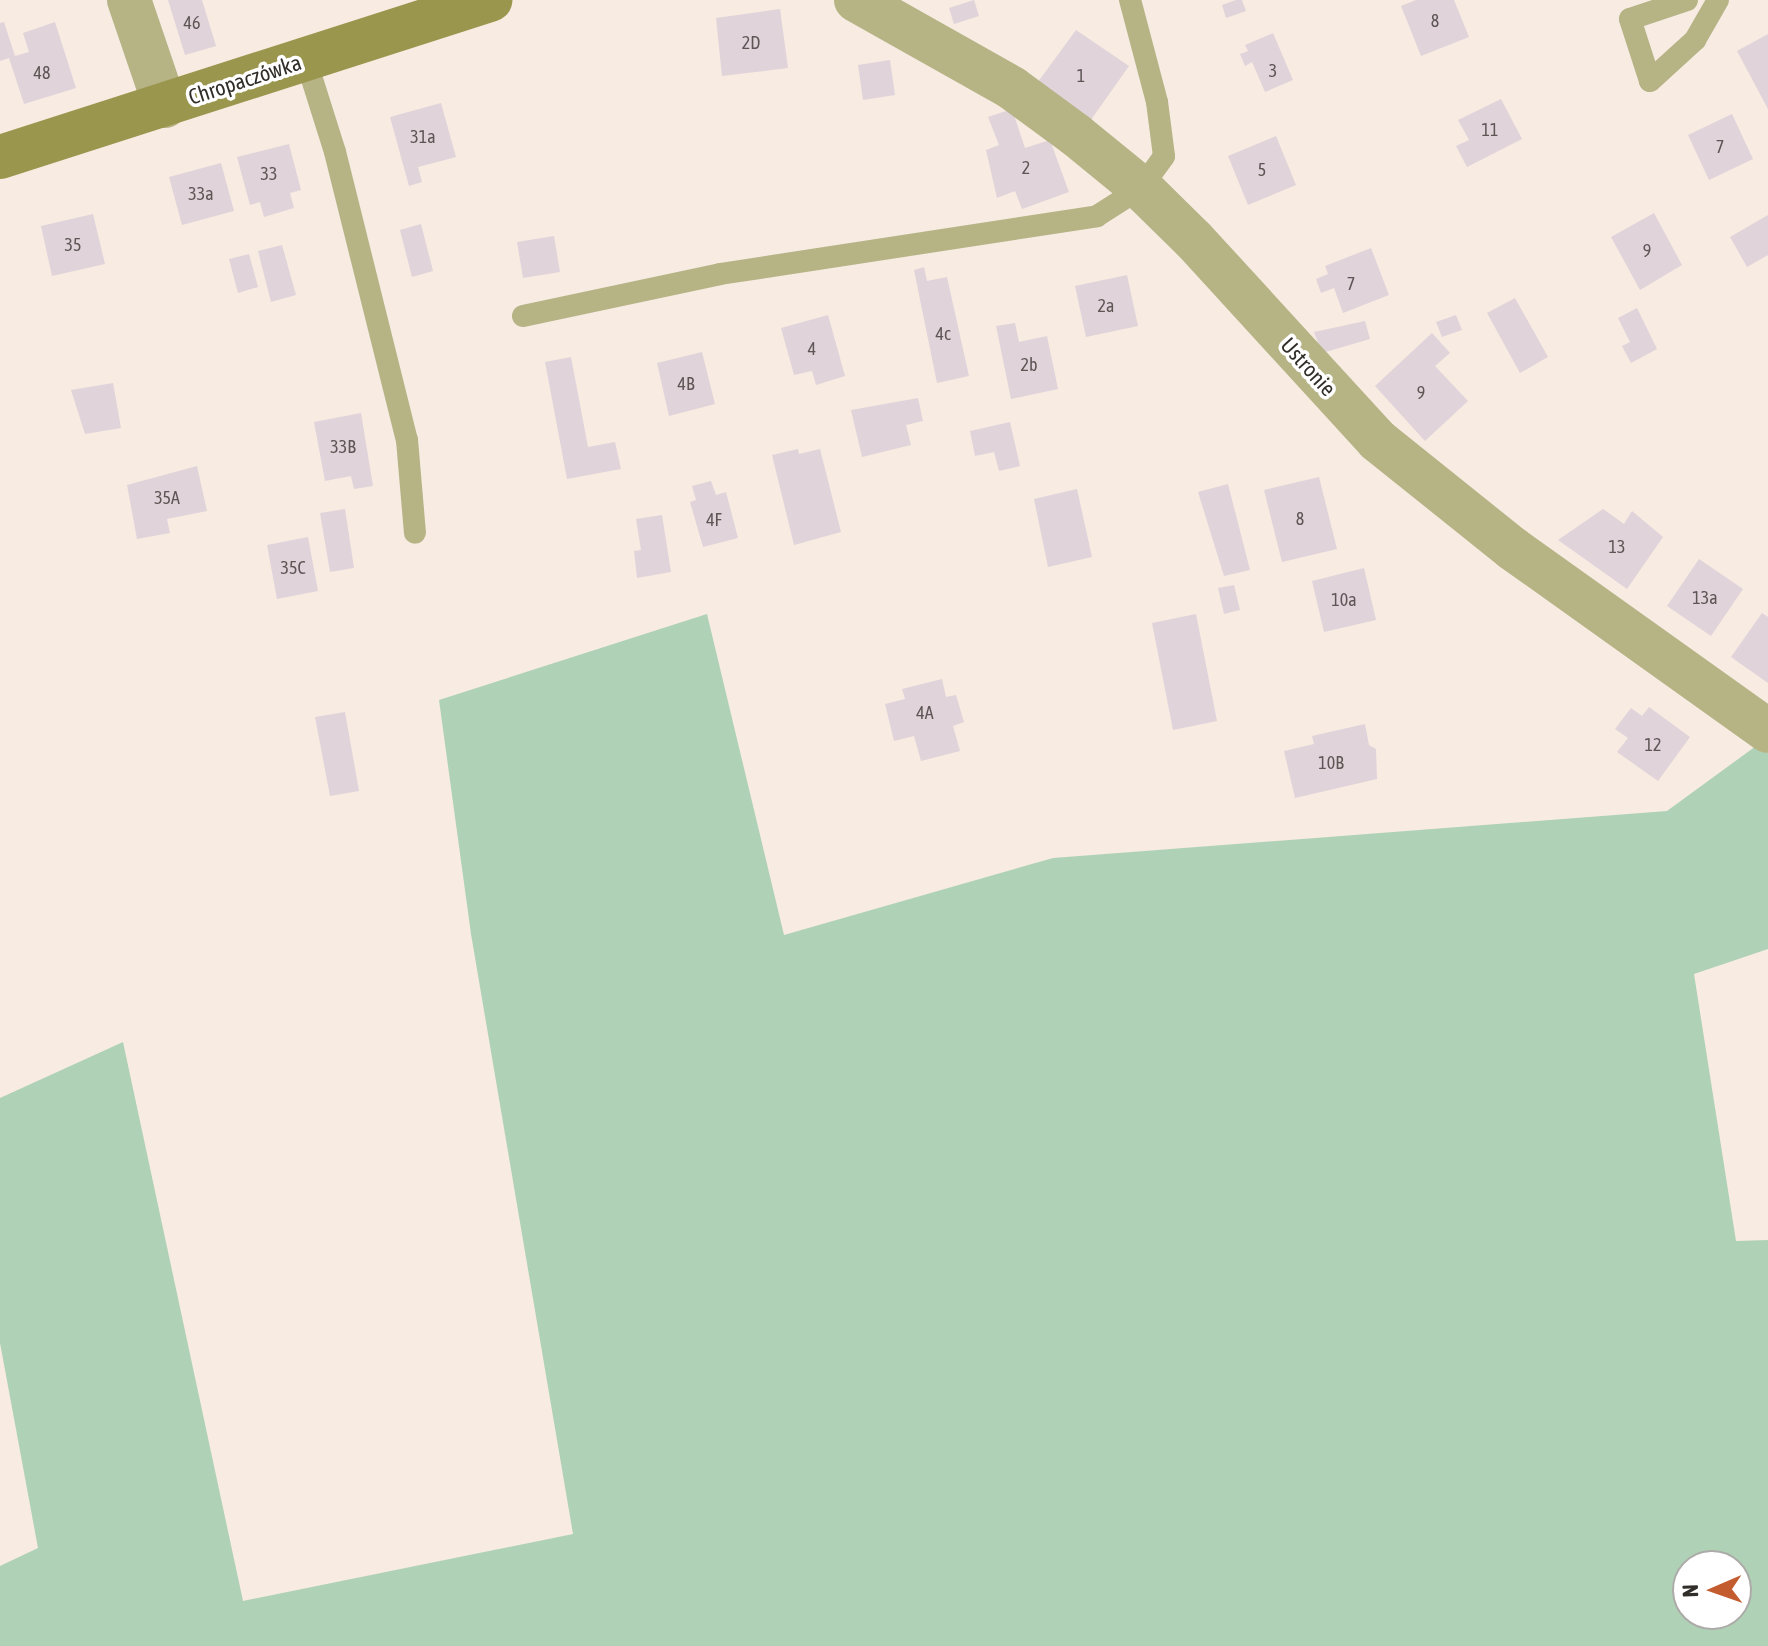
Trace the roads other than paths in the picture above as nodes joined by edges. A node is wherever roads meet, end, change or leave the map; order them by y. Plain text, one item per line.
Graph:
1 (129, 0) edge
2 (490, 0) edge
3 (856, 0) edge
4 (1130, 0) edge
5 (1687, 0) edge
6 (1718, 0) edge
7 (306, 60) junction
8 (165, 106) junction
9 (0, 157) edge
10 (1141, 188) junction
11 (523, 316) dead end
12 (415, 533) dead end
13 (1768, 731) edge

1 - 8 street
2 - 7 street, Chropaczówka
3 - 10 street, Ustronie
4 - 10 lane
5 - 6 lane
7 - 8 street, Chropaczówka
7 - 12 lane
8 - 9 street, Chropaczówka
10 - 11 lane
10 - 13 street, Ustronie

